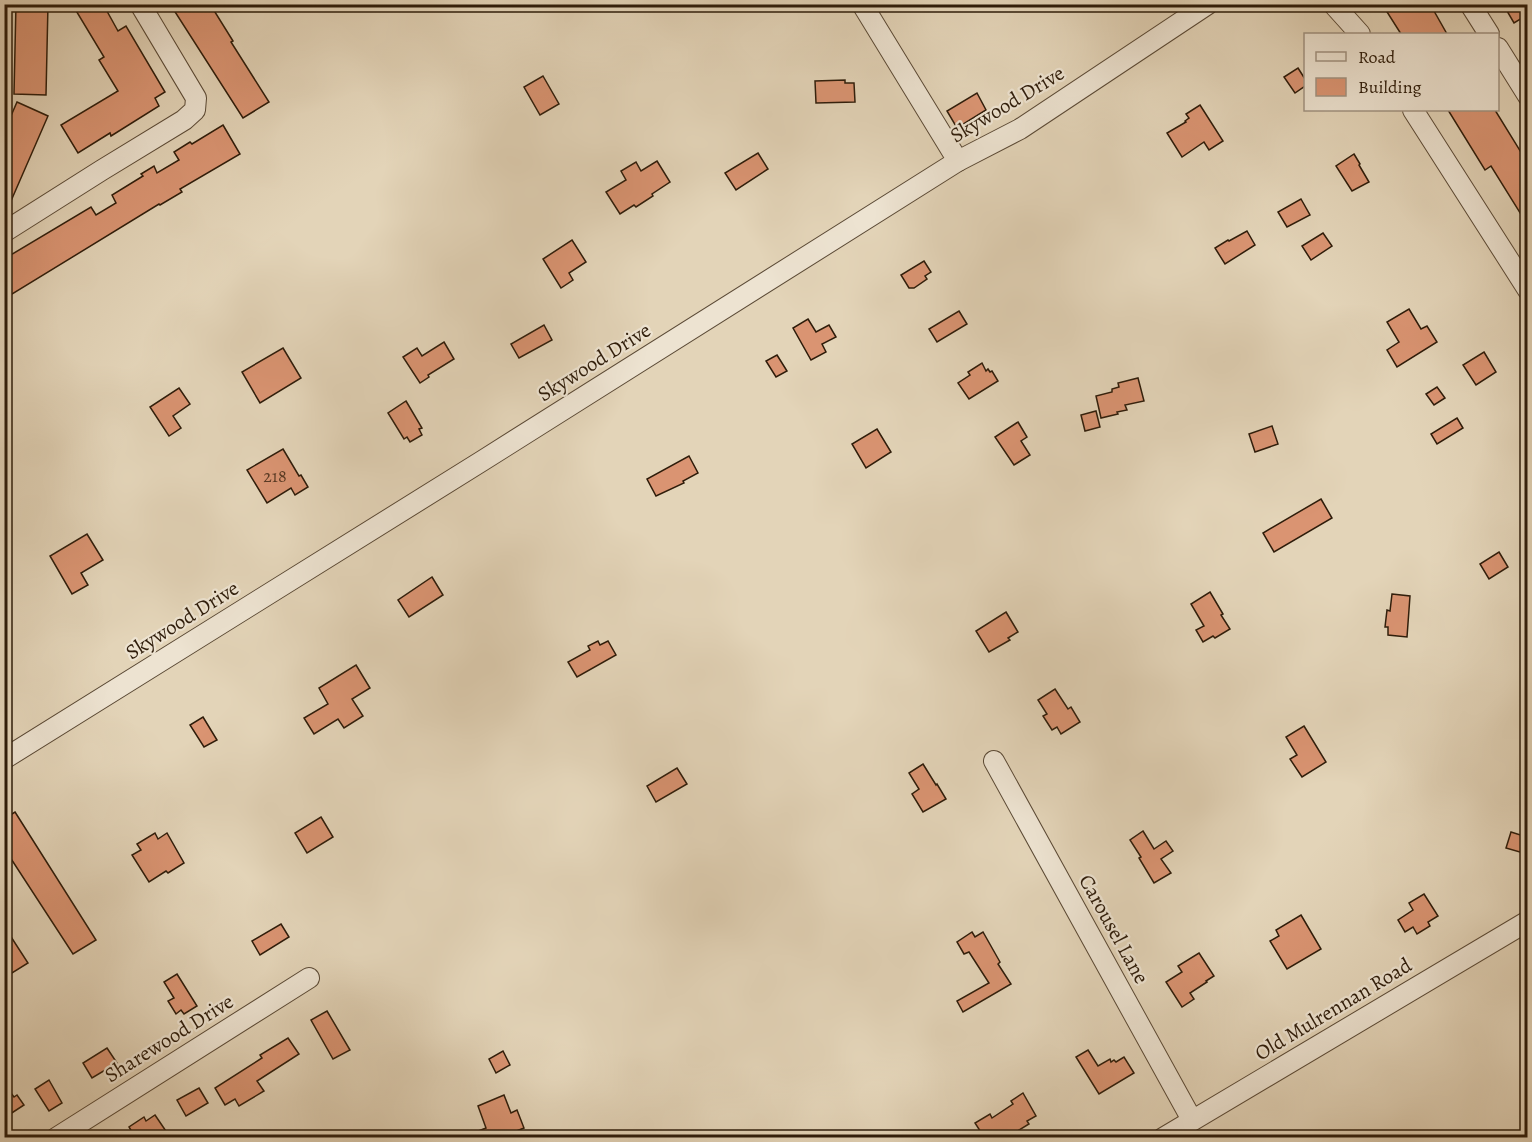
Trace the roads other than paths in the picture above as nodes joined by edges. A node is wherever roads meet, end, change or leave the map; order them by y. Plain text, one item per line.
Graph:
1 (140, 4) edge
2 (862, 4) edge
3 (1208, 4) edge
4 (1333, 4) edge
5 (1470, 4) edge
6 (1359, 33) edge
7 (1488, 33) edge
8 (1499, 51) edge
9 (1527, 96) edge
10 (1414, 111) edge
11 (958, 160) junction
12 (4, 232) edge
13 (1527, 290) edge
14 (4, 759) edge
15 (994, 761) dead end
16 (1527, 921) edge
17 (309, 978) dead end
18 (1192, 1120) junction
19 (56, 1137) edge
20 (1163, 1137) edge

1 - 12 street
2 - 11 street
3 - 11 street, Skywood Drive
4 - 6 street
5 - 7 street
8 - 9 street
10 - 13 street
11 - 14 street, Skywood Drive
15 - 18 street, Carousel Lane
16 - 18 street, Old Mulrennan Road
17 - 19 street, Sharewood Drive
18 - 20 street, Old Mulrennan Road

